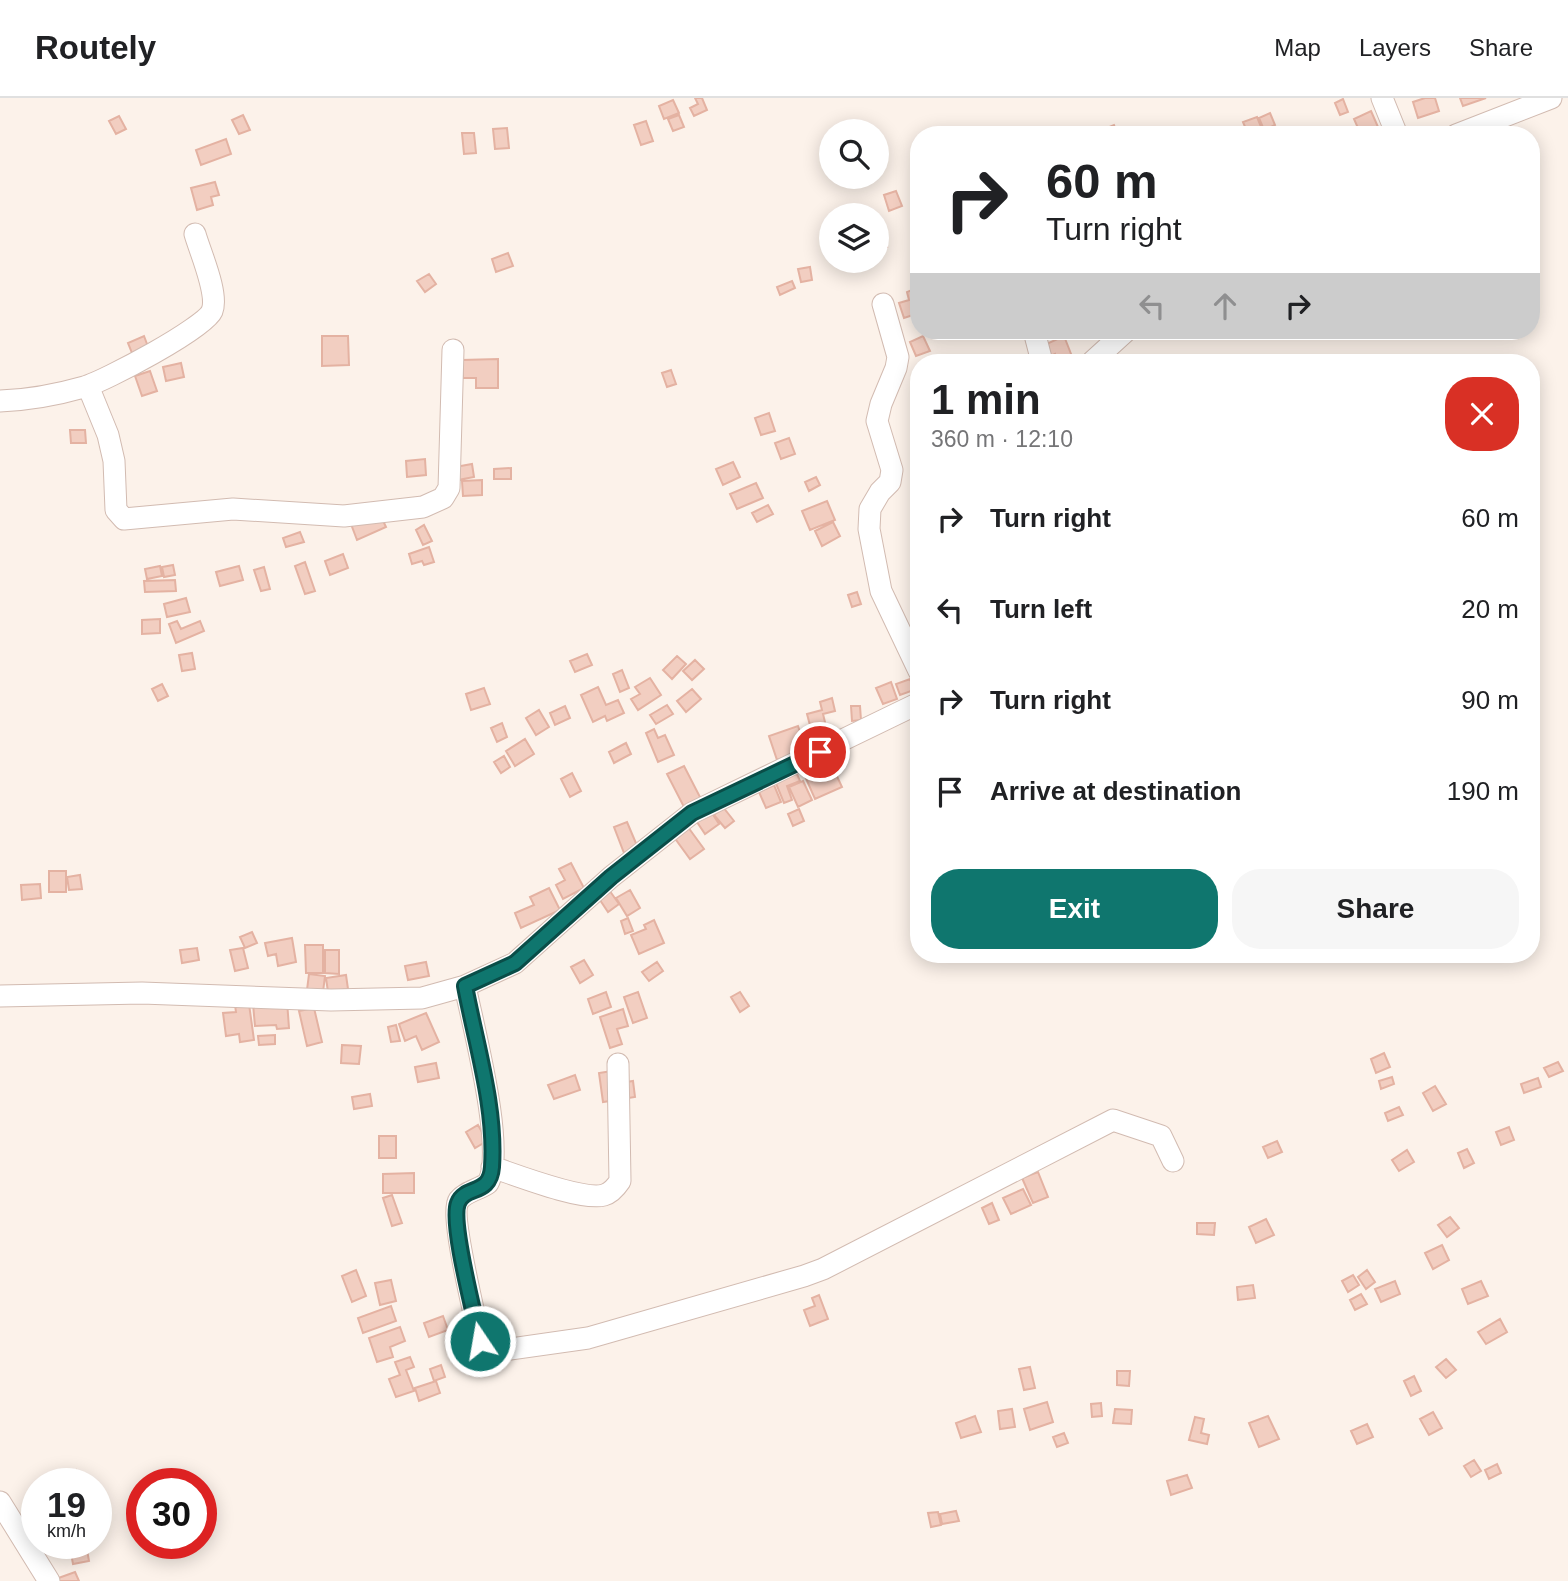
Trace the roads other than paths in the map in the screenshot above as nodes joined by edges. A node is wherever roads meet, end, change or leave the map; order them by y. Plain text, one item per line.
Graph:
1 (1382, 98) edge
2 (1550, 98) edge
3 (1393, 126) edge
4 (1479, 126) edge
5 (195, 234) dead end
6 (883, 304) dead end
7 (1116, 340) edge
8 (453, 350) dead end
9 (1101, 354) edge
10 (88, 386) junction
11 (0, 401) edge
12 (910, 652) edge
13 (910, 707) edge
14 (465, 986) junction
15 (0, 996) edge
16 (618, 1064) dead end
17 (1173, 1161) dead end
18 (492, 1167) junction
19 (0, 1502) edge
20 (49, 1581) edge

1 - 3 street
2 - 4 street
5 - 10 street
6 - 12 street
7 - 9 street
8 - 10 street
10 - 11 street
13 - 14 street
14 - 15 street
14 - 18 street
16 - 18 street
17 - 18 street
19 - 20 street

